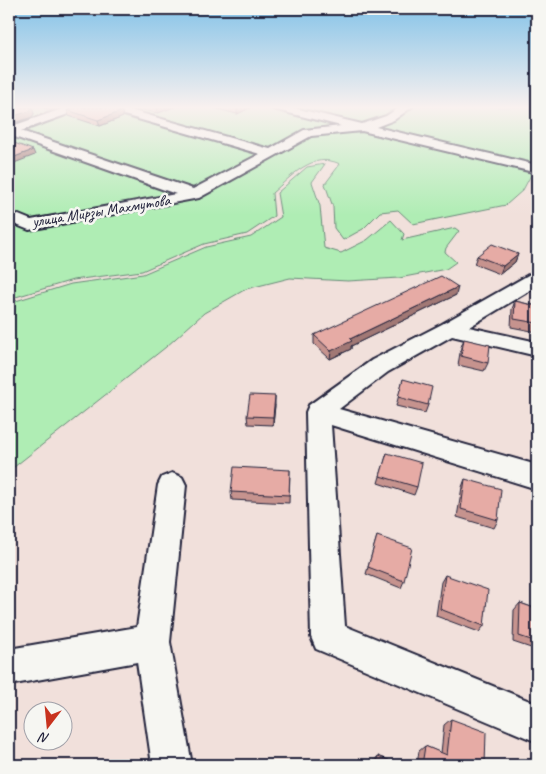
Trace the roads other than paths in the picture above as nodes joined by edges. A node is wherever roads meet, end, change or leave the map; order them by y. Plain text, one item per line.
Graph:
1 (44, 143) edge
2 (236, 143) edge
3 (289, 143) edge
4 (430, 143) edge
5 (271, 153) junction
6 (537, 169) edge
7 (194, 195) junction
8 (9, 216) edge
9 (537, 278) edge
10 (449, 329) junction
11 (537, 349) edge
12 (318, 412) junction
13 (537, 477) edge
14 (172, 485) dead end
15 (152, 642) junction
16 (9, 667) edge
17 (537, 723) edge
18 (172, 765) edge

1 - 7 street
2 - 5 street
3 - 5 street, улица Мирзы Махмутова
4 - 6 street
5 - 7 street, улица Мирзы Махмутова
7 - 8 street, улица Мирзы Махмутова
9 - 10 street
10 - 11 street
10 - 12 street
12 - 13 street
12 - 17 street
14 - 15 street
15 - 16 street
15 - 18 street

